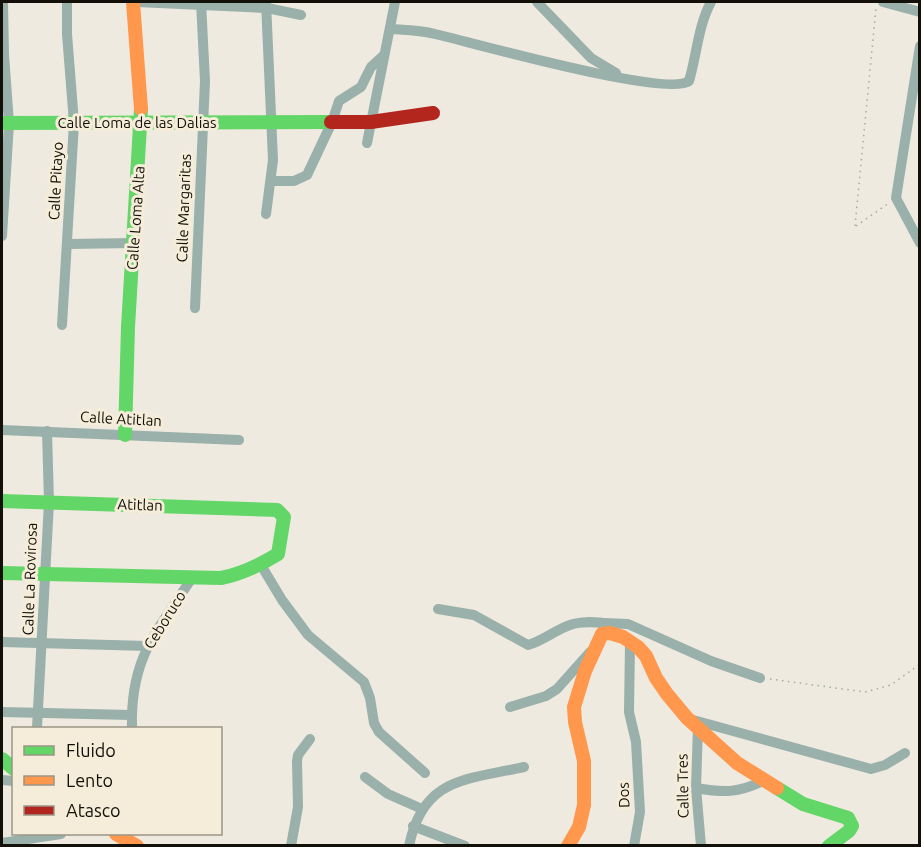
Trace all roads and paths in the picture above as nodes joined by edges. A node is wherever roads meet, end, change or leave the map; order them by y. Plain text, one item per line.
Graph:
1 (3, 2) edge
2 (67, 2) edge
3 (135, 2) edge
4 (395, 2) edge
5 (537, 2) edge
6 (711, 2) edge
7 (876, 2) edge
8 (883, 2) edge
9 (201, 3) edge
10 (266, 5) edge
11 (920, 12) edge
12 (301, 15) dead end
13 (390, 28) junction
14 (920, 46) edge
15 (383, 56) junction
16 (621, 77) junction
17 (433, 113) dead end
18 (332, 122) junction
19 (371, 122) junction
20 (5, 123) edge
21 (74, 123) junction
22 (141, 123) junction
23 (272, 123) junction
24 (203, 124) junction
25 (367, 143) dead end
26 (271, 181) junction
27 (896, 198) junction
28 (266, 214) dead end
29 (2, 236) edge
30 (134, 243) junction
31 (920, 243) edge
32 (68, 244) junction
33 (195, 308) dead end
34 (62, 325) dead end
35 (2, 430) edge
36 (47, 431) junction
37 (125, 435) junction
38 (239, 440) dead end
39 (2, 501) edge
40 (48, 502) junction
41 (278, 510) joint
42 (261, 565) junction
43 (2, 573) edge
44 (45, 574) junction
45 (192, 578) junction
46 (438, 609) dead end
47 (603, 628) junction
48 (2, 642) edge
49 (42, 642) junction
50 (630, 642) junction
51 (147, 645) junction
52 (594, 648) junction
53 (920, 664) edge
54 (760, 678) joint
55 (510, 707) dead end
56 (2, 712) edge
57 (39, 712) junction
58 (132, 715) junction
59 (692, 722) junction
60 (37, 727) edge
61 (132, 727) edge
62 (310, 739) dead end
63 (905, 753) dead end
64 (524, 766) dead end
65 (425, 773) dead end
66 (365, 777) dead end
67 (763, 781) junction
68 (696, 788) junction
69 (422, 809) junction
70 (413, 826) junction
71 (54, 835) edge
72 (118, 835) edge
73 (2, 843) edge
74 (137, 846) edge
75 (291, 846) edge
76 (409, 846) edge
77 (465, 846) edge
78 (568, 846) edge
79 (634, 846) edge
80 (700, 846) edge
81 (829, 846) edge

1 - 20 street
2 - 21 street, Calle Pitayo
3 - 9 street
3 - 22 street, Calle Loma Alta
4 - 13 street
5 - 16 street
6 - 16 street
7 - 27 path
8 - 11 street
9 - 10 street
9 - 24 street, Calle Margaritas
10 - 12 street
10 - 23 street
13 - 15 street
13 - 16 street
14 - 27 street
15 - 18 street
15 - 19 street
17 - 19 street, Calle Loma de las Dalias
18 - 19 street, Calle Loma de las Dalias
18 - 23 street, Calle Loma de las Dalias
18 - 26 street
19 - 25 street
20 - 21 street, Calle Loma de las Dalias
20 - 29 street
21 - 22 street, Calle Loma de las Dalias
21 - 32 street, Calle Pitayo
22 - 24 street, Calle Loma de las Dalias
22 - 30 street, Calle Loma Alta
23 - 24 street, Calle Loma de las Dalias
23 - 26 street
24 - 33 street, Calle Margaritas
26 - 28 street
27 - 31 street
30 - 32 street
30 - 37 street, Calle Loma Alta
32 - 34 street, Calle Pitayo
35 - 36 street, Calle Atitlan
36 - 37 street, Calle Atitlan
36 - 40 street, Calle La Rovirosa
37 - 38 street, Calle Atitlan
39 - 40 street, Atitlan
40 - 41 street, Atitlan
40 - 44 street, Calle La Rovirosa
41 - 42 street, Ceboruco
42 - 45 street, Ceboruco
42 - 65 street
43 - 44 street
44 - 45 street
44 - 49 street, Calle La Rovirosa
45 - 51 street, Ceboruco
46 - 47 street
47 - 50 street
47 - 52 street
47 - 54 street
48 - 49 street
49 - 51 street
49 - 57 street, Calle La Rovirosa
50 - 59 street
50 - 79 street, Dos
51 - 58 street, Ceboruco
52 - 55 street
52 - 78 street
53 - 54 path
56 - 57 street
57 - 58 street
57 - 60 street, Calle La Rovirosa
58 - 61 street, Ceboruco
59 - 63 street
59 - 67 street
59 - 68 street, Calle Tres
62 - 75 street
64 - 69 street
66 - 69 street
67 - 68 street
67 - 81 street
68 - 80 street, Calle Tres
69 - 70 street
70 - 76 street
70 - 77 street
71 - 73 street
72 - 74 street

